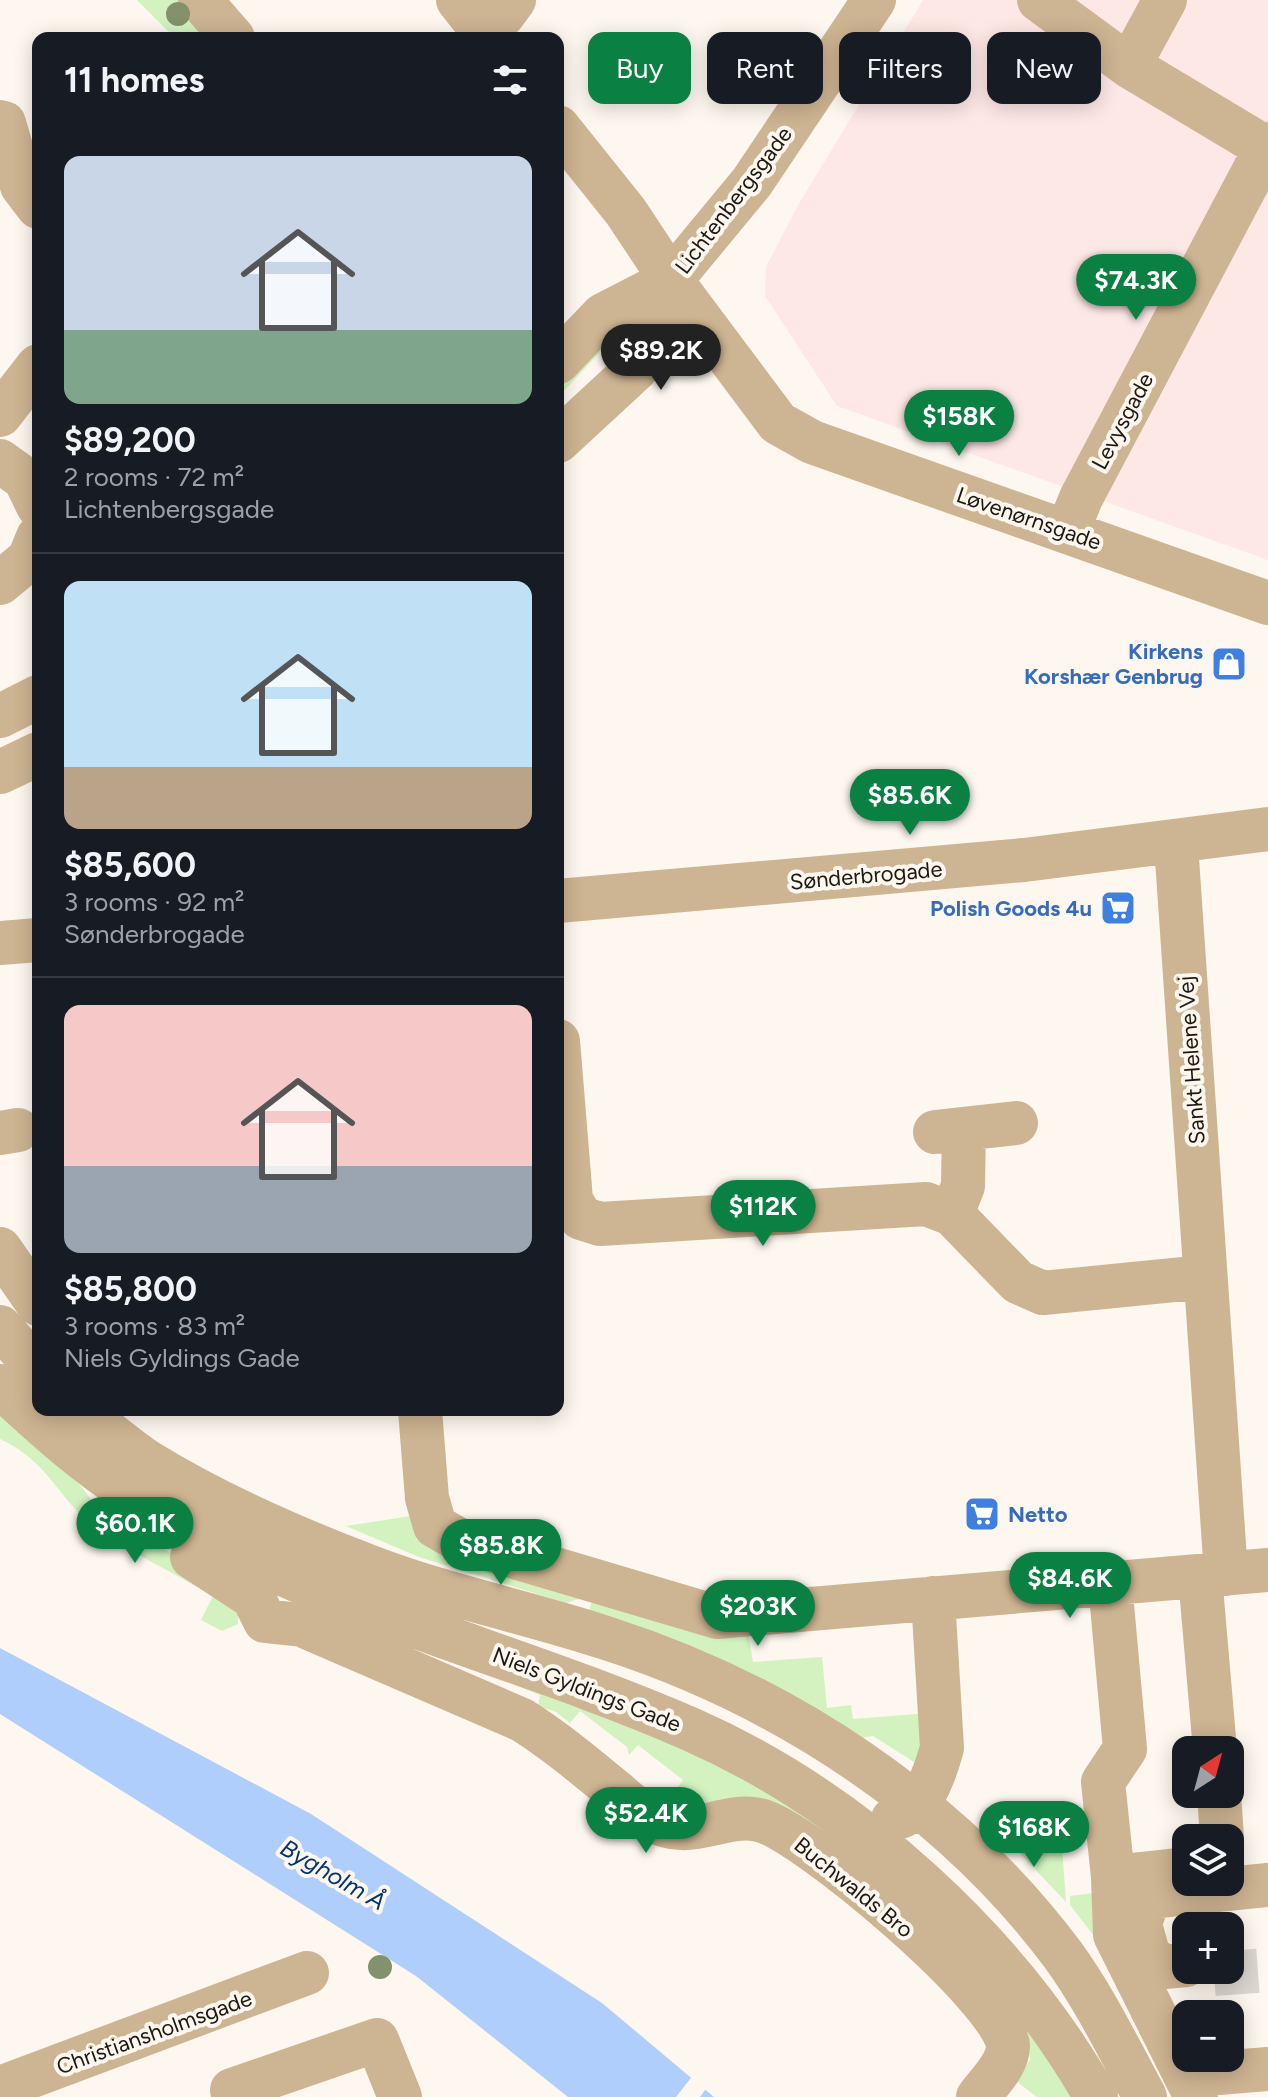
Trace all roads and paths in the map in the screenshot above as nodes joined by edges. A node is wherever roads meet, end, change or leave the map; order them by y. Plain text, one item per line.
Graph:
1 (200, 0) edge
2 (514, 0) edge
3 (874, 0) edge
4 (1039, 0) edge
5 (1165, 0) edge
6 (476, 23) edge
7 (228, 32) edge
8 (1129, 66) junction
9 (0, 122) edge
10 (564, 134) edge
11 (1267, 146) edge
12 (32, 199) edge
13 (671, 280) junction
14 (564, 356) edge
15 (32, 374) edge
16 (0, 415) edge
17 (564, 435) edge
18 (0, 461) edge
19 (32, 494) edge
20 (1068, 530) junction
21 (32, 552) edge
22 (0, 583) edge
23 (1268, 603) edge
24 (32, 700) edge
25 (0, 716) edge
26 (32, 757) edge
27 (0, 772) edge
28 (1268, 829) edge
29 (1176, 844) junction
30 (564, 900) edge
31 (32, 940) edge
32 (0, 943) edge
33 (564, 1114) edge
34 (1016, 1123) dead end
35 (962, 1223) junction
36 (0, 1249) edge
37 (1204, 1277) junction
38 (32, 1295) edge
39 (0, 1327) edge
40 (32, 1362) edge
41 (0, 1386) edge
42 (88, 1416) edge
43 (420, 1416) edge
44 (96, 1469) junction
45 (1231, 1573) edge
46 (1110, 1583) junction
47 (933, 1598) junction
48 (690, 1729) junction
49 (1216, 1736) edge
50 (916, 1805) junction
51 (1268, 1862) edge
52 (1244, 1864) edge
53 (1172, 1871) edge
54 (1113, 1877) junction
55 (1268, 1885) edge
56 (1172, 1968) edge
57 (307, 1973) dead end
58 (1172, 2035) edge
59 (1268, 2069) edge
60 (1244, 2071) edge
61 (1204, 2072) edge
62 (1231, 2072) edge
63 (229, 2083) edge
64 (1268, 2086) edge
65 (0, 2088) edge
66 (400, 2097) edge
67 (978, 2097) edge
68 (1096, 2097) edge
69 (1145, 2097) edge
70 (1243, 2097) edge

1 - 7 street
2 - 6 street
3 - 13 street, Lichtenbergsgade
4 - 8 street
5 - 8 street
8 - 11 street
9 - 12 street
10 - 13 street, Løvenørnsgade
11 - 20 street, Levysgade
13 - 14 street, Lichtenbergsgade
13 - 17 street, Lichtenbergsgade
13 - 20 street, Løvenørnsgade
15 - 16 street
18 - 19 street
20 - 23 street, Løvenørnsgade
21 - 22 street
24 - 25 street
26 - 27 street
28 - 29 street, Sønderbrogade
29 - 30 street, Sønderbrogade
29 - 37 street, Sankt Helene Vej
31 - 32 street
33 - 35 street
34 - 35 street
35 - 37 street
36 - 38 street
37 - 45 street, Sankt Helene Vej
39 - 40 street
41 - 44 street, Niels Gyldings Gade
42 - 50 street
43 - 47 street
44 - 48 street, Niels Gyldings Gade
44 - 67 street, Buchwalds Bro
45 - 46 street
45 - 49 street, Sankt Helene Vej
46 - 47 street
46 - 54 street
47 - 50 street
48 - 50 street
48 - 68 street, Niels Gyldings Gade
50 - 69 street
51 - 52 street
53 - 54 street
54 - 58 street
55 - 56 street
57 - 65 street, Christiansholmsgade
59 - 60 street
61 - 62 street
63 - 66 street
64 - 70 street

